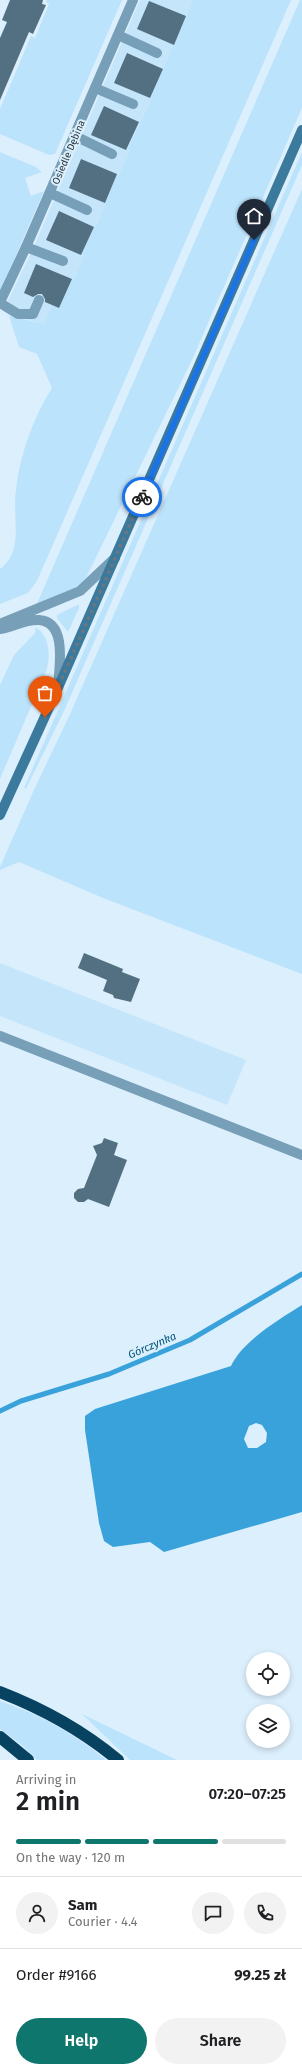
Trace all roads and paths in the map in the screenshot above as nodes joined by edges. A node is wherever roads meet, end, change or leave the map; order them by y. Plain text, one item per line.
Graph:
1 (133, 0) edge
2 (118, 35) junction
3 (157, 53) dead end
4 (95, 88) junction
5 (133, 104) dead end
6 (302, 130) edge
7 (75, 136) junction
8 (112, 154) dead end
9 (50, 193) junction
10 (88, 210) dead end
11 (26, 247) junction
12 (63, 261) dead end
13 (39, 300) dead end
14 (0, 303) edge
15 (115, 558) junction
16 (0, 624) edge
17 (0, 629) edge
18 (57, 690) junction
19 (0, 815) edge
20 (0, 1036) edge
21 (302, 1155) edge
22 (0, 1692) edge
23 (0, 1737) edge
24 (28, 1760) edge
25 (118, 1760) edge

1 - 2 street, Osiedle Dębina
2 - 3 street
2 - 4 street, Osiedle Dębina
4 - 5 street
4 - 7 street, Osiedle Dębina
6 - 15 main road
7 - 8 street
7 - 9 street, Osiedle Dębina
9 - 10 street
9 - 11 street, Osiedle Dębina
11 - 12 street
11 - 14 street, Osiedle Dębina
13 - 14 street
15 - 16 street
15 - 18 main road
17 - 18 street
18 - 19 main road
20 - 21 street
22 - 25 highway
23 - 24 highway

